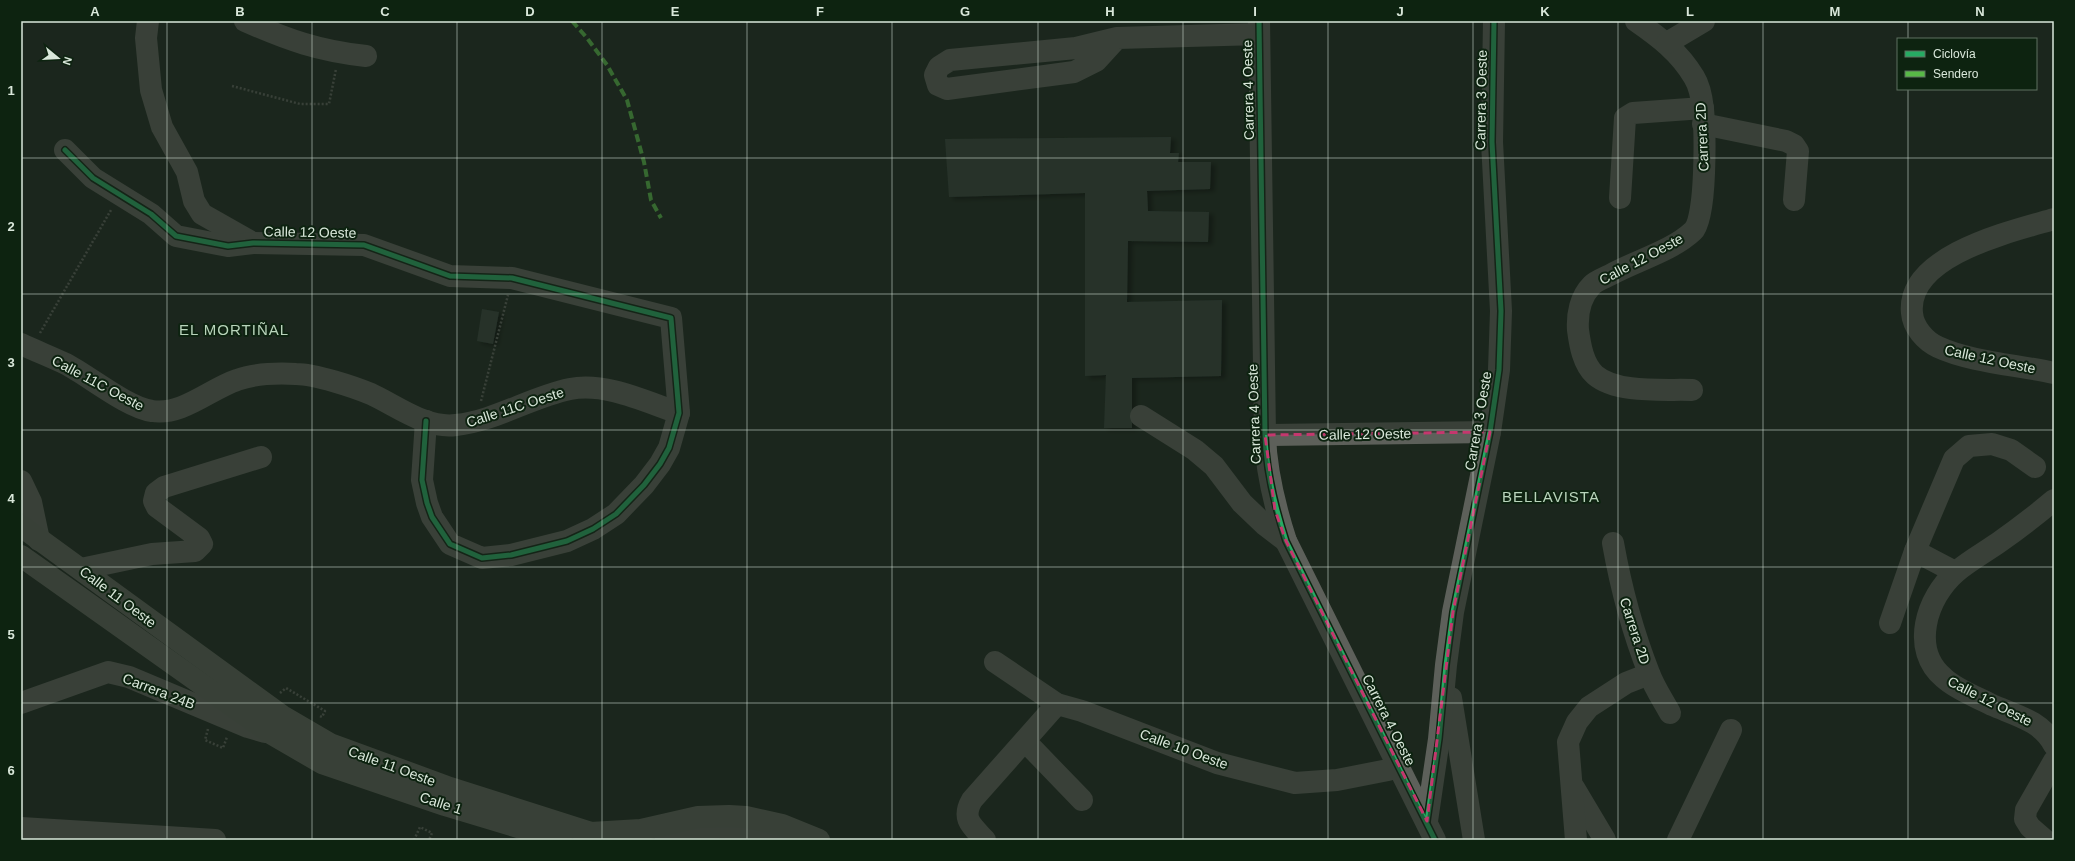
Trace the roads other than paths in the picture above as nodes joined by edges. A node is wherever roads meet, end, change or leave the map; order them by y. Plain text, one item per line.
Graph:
1 (147, 21) edge
2 (245, 21) edge
3 (1494, 21) edge
4 (1636, 21) edge
5 (1704, 21) edge
6 (1259, 27) edge
7 (1117, 38) junction
8 (1667, 43) junction
9 (366, 56) dead end
10 (1703, 116) junction
11 (66, 150) dead end
12 (1620, 198) dead end
13 (1794, 200) dead end
14 (2054, 219) edge
15 (1694, 230) joint
16 (253, 243) junction
17 (26, 346) edge
18 (2054, 373) edge
19 (1692, 390) dead end
20 (679, 413) junction
21 (1141, 416) dead end
22 (426, 421) junction
23 (1490, 432) junction
24 (1265, 435) junction
25 (261, 457) dead end
26 (2034, 466) dead end
27 (21, 481) edge
28 (2054, 500) edge
29 (21, 526) edge
30 (39, 540) junction
31 (1286, 542) junction
32 (1613, 543) dead end
33 (1915, 551) junction
34 (21, 556) edge
35 (122, 560) junction
36 (81, 569) junction
37 (1955, 572) junction
38 (126, 604) junction
39 (1890, 623) dead end
40 (995, 662) dead end
41 (1446, 665) junction
42 (1649, 674) junction
43 (21, 703) edge
44 (1057, 704) junction
45 (1670, 713) dead end
46 (1732, 730) dead end
47 (272, 734) junction
48 (1025, 741) junction
49 (2054, 745) edge
50 (2054, 761) edge
51 (322, 763) joint
52 (1388, 770) dead end
53 (1571, 782) junction
54 (1082, 800) dead end
55 (21, 828) edge
56 (1431, 831) edge
57 (591, 833) junction
58 (41, 835) edge
59 (215, 840) edge
60 (556, 840) edge
61 (561, 840) edge
62 (644, 840) edge
63 (785, 840) edge
64 (819, 840) edge
65 (985, 840) edge
66 (1474, 840) edge
67 (1576, 840) edge
68 (1606, 840) edge
69 (1678, 840) edge
70 (2045, 840) edge

1 - 16 street
2 - 9 street
3 - 23 street, Carrera 3 Oeste
4 - 8 street, Carrera 2D
5 - 8 street
6 - 7 street
6 - 24 street, Carrera 4 Oeste
7 - 7 street
8 - 10 street, Carrera 2D
10 - 12 street
10 - 13 street
10 - 15 street, Carrera 2D
11 - 16 street, Calle 12 Oeste
14 - 18 street, Calle 12 Oeste
15 - 19 street, Calle 12 Oeste
16 - 20 street, Calle 12 Oeste
17 - 22 street, Calle 11C Oeste
20 - 22 street, Calle 11C Oeste
20 - 22 street
21 - 31 street
23 - 24 street, Calle 12 Oeste
23 - 41 street, Carrera 3 Oeste
24 - 31 street, Carrera 4 Oeste
25 - 35 street
26 - 33 street
27 - 30 street
28 - 37 street, Calle 12 Oeste
29 - 30 main road, Calle 11 Oeste
30 - 36 main road, Calle 11 Oeste
31 - 56 street, Carrera 4 Oeste
32 - 42 street, Carrera 2D
33 - 37 street
33 - 39 street
34 - 47 main road, Calle 11 Oeste
35 - 36 street
35 - 38 street
36 - 38 main road, Calle 11 Oeste
37 - 49 street, Calle 12 Oeste
38 - 57 main road, Calle 11 Oeste
40 - 44 street, Calle 10 Oeste
41 - 56 street, Carrera 3 Oeste
41 - 66 street
42 - 45 street, Carrera 2D
42 - 53 street
43 - 47 street, Carrera 24B
44 - 48 street
44 - 52 street, Calle 10 Oeste
46 - 69 street
47 - 51 main road, Calle 11 Oeste
48 - 54 street
48 - 65 street
50 - 70 street
51 - 61 main road, Calle 1
53 - 67 street
53 - 68 street
55 - 58 street
57 - 60 street
57 - 64 main road, Calle 11 Oeste
58 - 59 street
62 - 63 street

